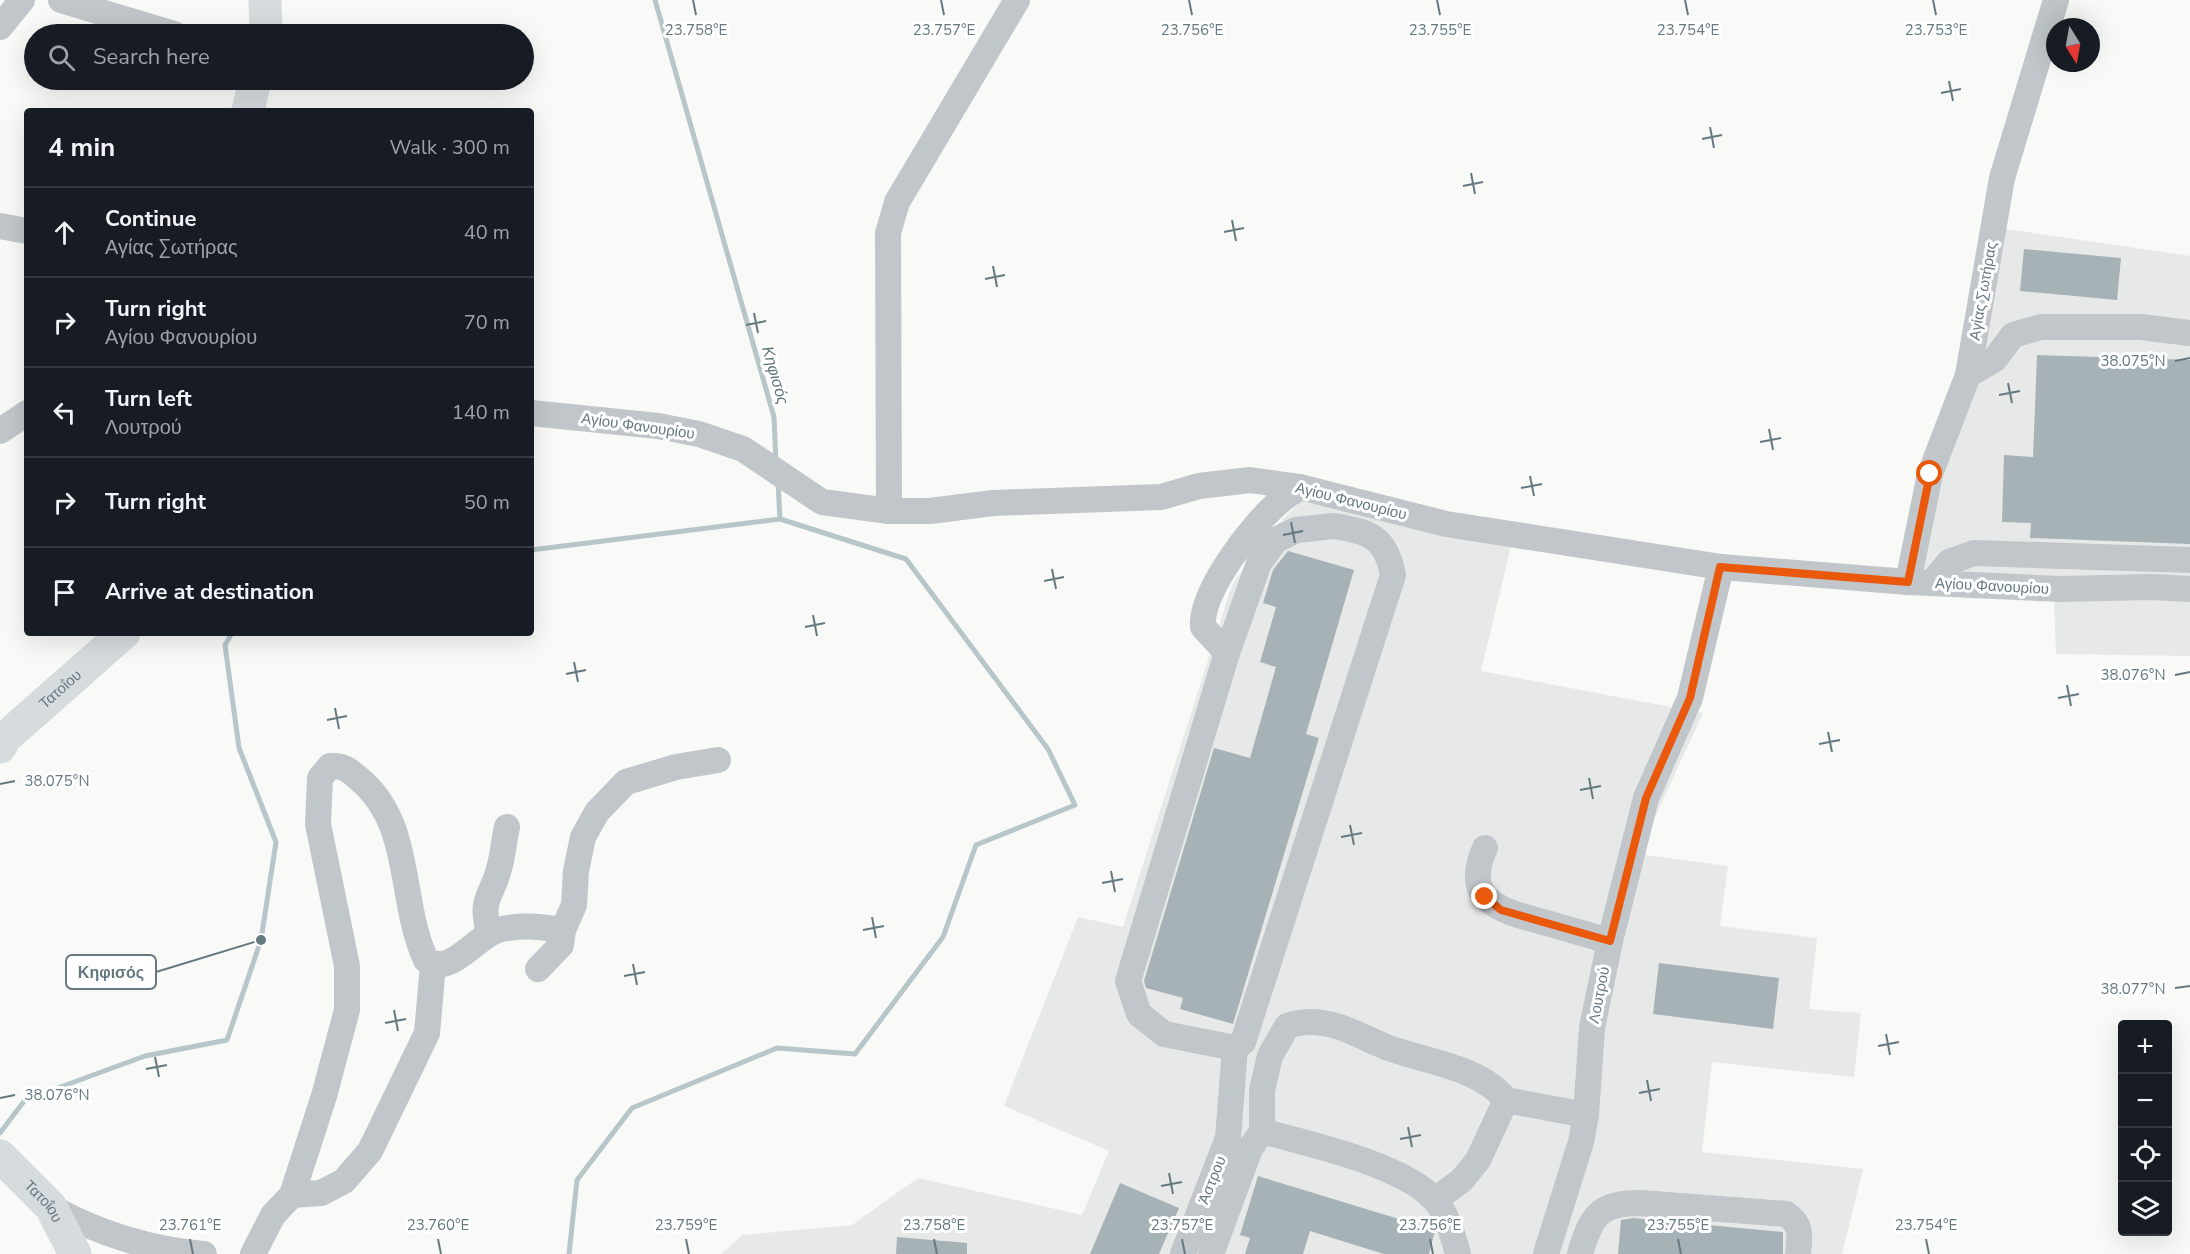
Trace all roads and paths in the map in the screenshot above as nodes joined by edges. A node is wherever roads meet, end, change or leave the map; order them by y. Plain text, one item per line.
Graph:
1 (22, 0) edge
2 (61, 0) edge
3 (265, 0) edge
4 (1017, 0) edge
5 (2056, 0) edge
6 (141, 24) edge
7 (266, 24) edge
8 (0, 27) edge
9 (253, 90) edge
10 (249, 108) edge
11 (0, 226) edge
12 (24, 230) edge
13 (2190, 333) edge
14 (1968, 375) junction
15 (534, 413) edge
16 (24, 416) edge
17 (0, 431) edge
18 (1300, 486) junction
19 (889, 511) junction
20 (2190, 560) edge
21 (1720, 567) junction
22 (1920, 582) junction
23 (2190, 590) edge
24 (121, 636) edge
25 (1227, 653) junction
26 (0, 747) edge
27 (718, 760) dead end
28 (507, 827) dead end
29 (1485, 848) dead end
30 (563, 930) junction
31 (489, 933) junction
32 (1610, 941) junction
33 (433, 965) junction
34 (538, 969) dead end
35 (1235, 1048) junction
36 (1506, 1100) junction
37 (1586, 1115) junction
38 (1262, 1131) junction
39 (0, 1156) edge
40 (292, 1195) junction
41 (1435, 1200) junction
42 (51, 1208) junction
43 (75, 1254) edge
44 (204, 1254) edge
45 (253, 1254) edge
46 (1183, 1254) edge
47 (1211, 1254) edge
48 (1458, 1254) edge
49 (1546, 1254) edge
50 (1580, 1254) edge
51 (1798, 1254) edge

1 - 8 street
2 - 6 street
3 - 7 main road
4 - 19 street
5 - 14 street, Αγίας Σωτήρας
9 - 10 main road
11 - 12 street
13 - 14 street
14 - 22 street, Αγίας Σωτήρας
15 - 19 street, Αγίου Φανουρίου
16 - 17 street
18 - 19 street, Αγίου Φανουρίου
18 - 21 street, Αγίου Φανουρίου
18 - 25 street
20 - 22 street
21 - 22 street, Αγίου Φανουρίου
21 - 32 street, Λουτρού
22 - 23 street, Αγίου Φανουρίου
24 - 26 main road, Τατοΐου
25 - 35 street
25 - 35 street
27 - 30 street
28 - 31 street
29 - 32 street
30 - 31 street
30 - 34 street
31 - 33 street
32 - 37 street, Λουτρού
33 - 40 street
33 - 40 street
35 - 46 street, Άστρου
36 - 37 street
36 - 38 street
36 - 41 street
37 - 49 street, Λουτρού
38 - 41 street
38 - 47 street
39 - 42 main road, Τατοΐου
40 - 45 street
41 - 48 street
42 - 43 main road, Τατοΐου
42 - 44 street
50 - 51 street

